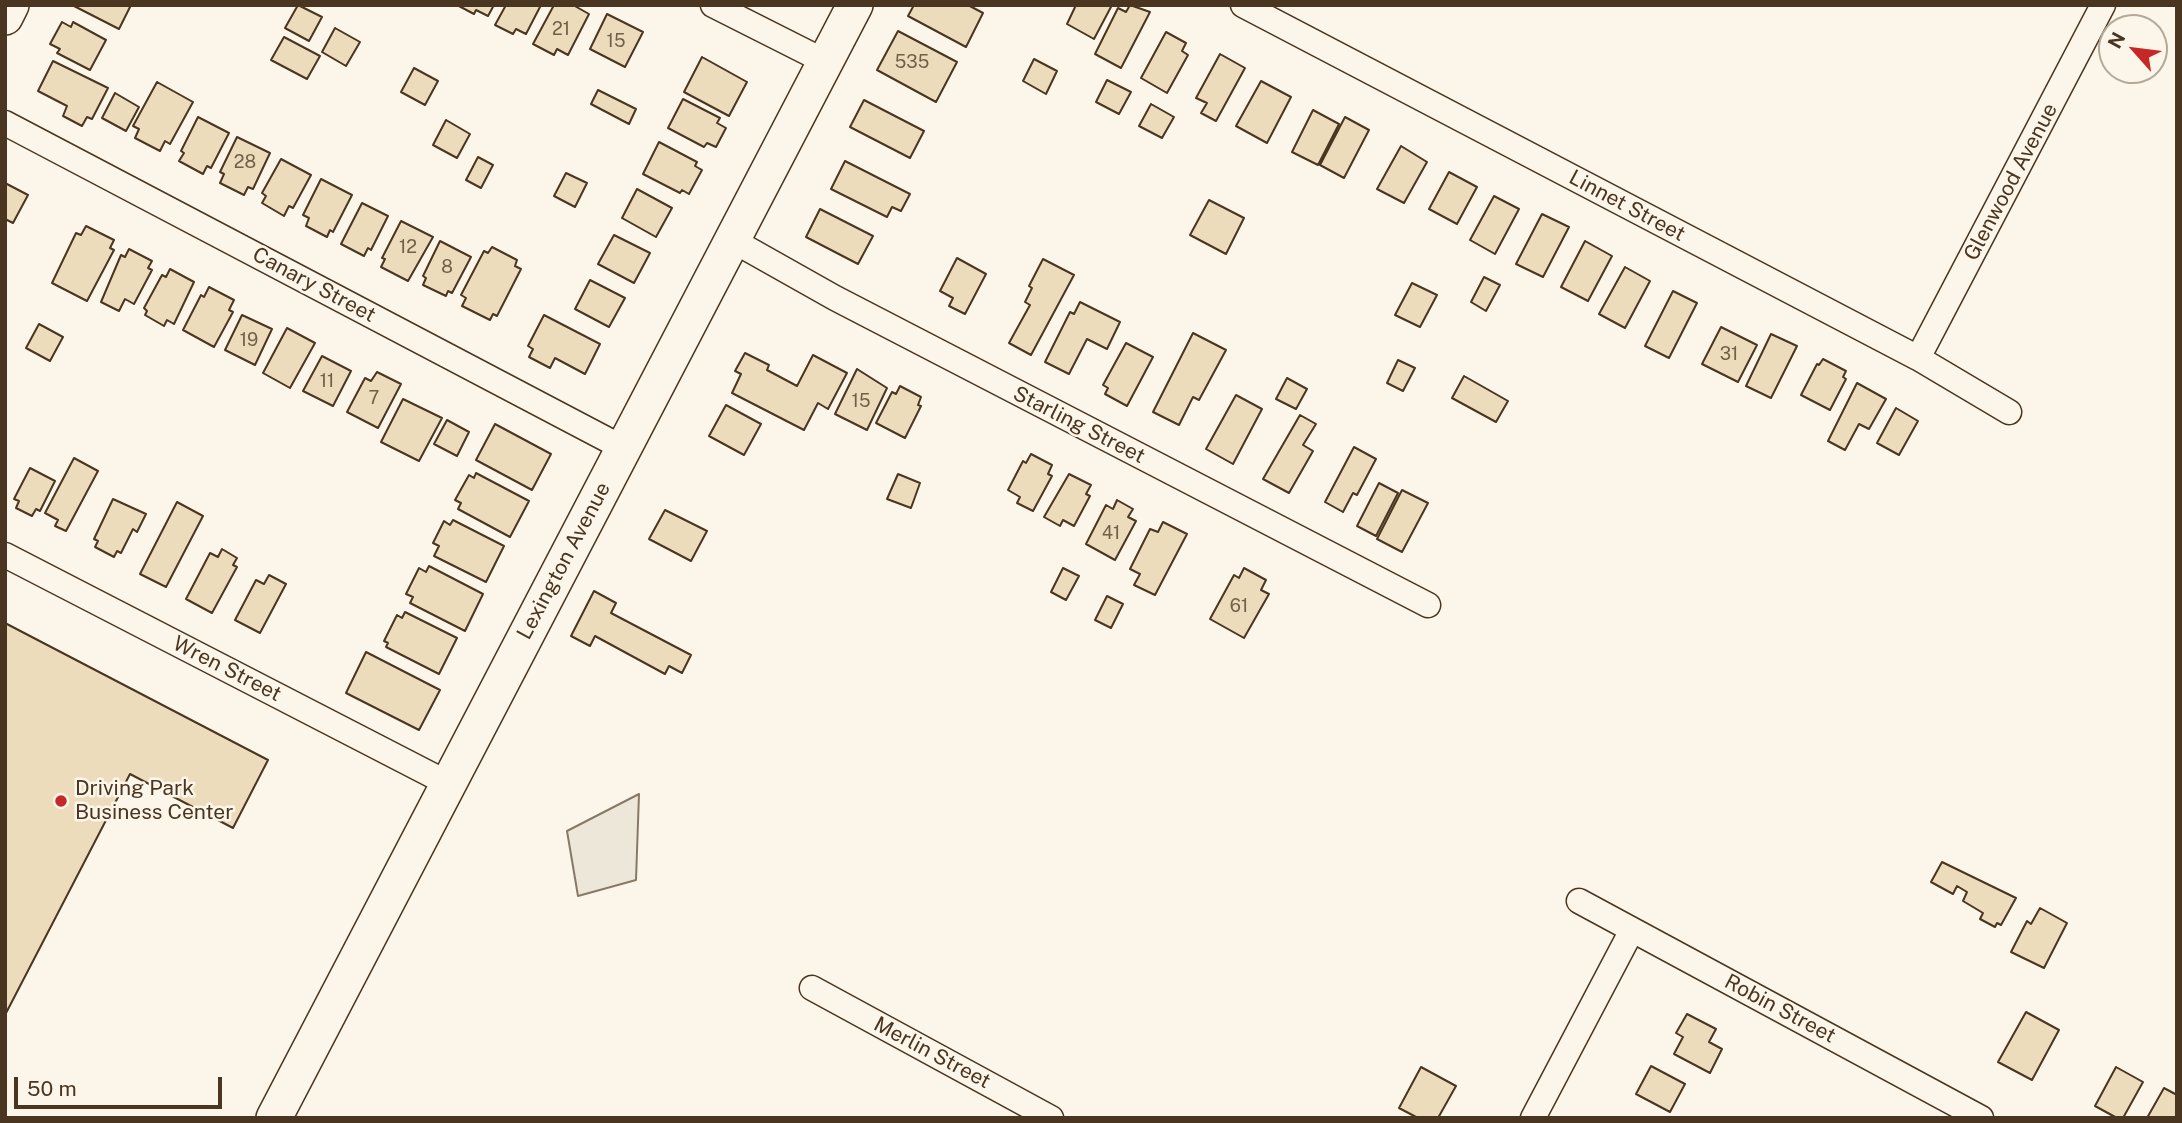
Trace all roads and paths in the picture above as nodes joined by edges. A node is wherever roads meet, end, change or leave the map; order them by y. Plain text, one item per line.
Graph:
1 (713, 5) edge
2 (855, 5) edge
3 (1243, 5) edge
4 (2103, 5) edge
5 (826, 62) junction
6 (5, 123) edge
7 (732, 240) junction
8 (1919, 358) junction
9 (2009, 412) dead end
10 (624, 448) junction
11 (5, 555) edge
12 (1428, 605) dead end
13 (449, 783) junction
14 (1579, 901) dead end
15 (1632, 930) junction
16 (812, 988) dead end
17 (274, 1118) edge
18 (1051, 1118) edge
19 (1533, 1118) edge
20 (1981, 1118) edge

1 - 5 street
2 - 5 main road, Lexington Avenue
3 - 8 street, Linnet Street
4 - 8 street, Glenwood Avenue
5 - 7 main road, Lexington Avenue
6 - 10 street, Canary Street
7 - 10 main road, Lexington Avenue
7 - 12 street, Starling Street
8 - 9 street, Linnet Street
10 - 13 main road, Lexington Avenue
11 - 13 street, Wren Street
13 - 17 main road, Lexington Avenue
14 - 15 street, Robin Street
15 - 19 street
15 - 20 street, Robin Street
16 - 18 street, Merlin Street

